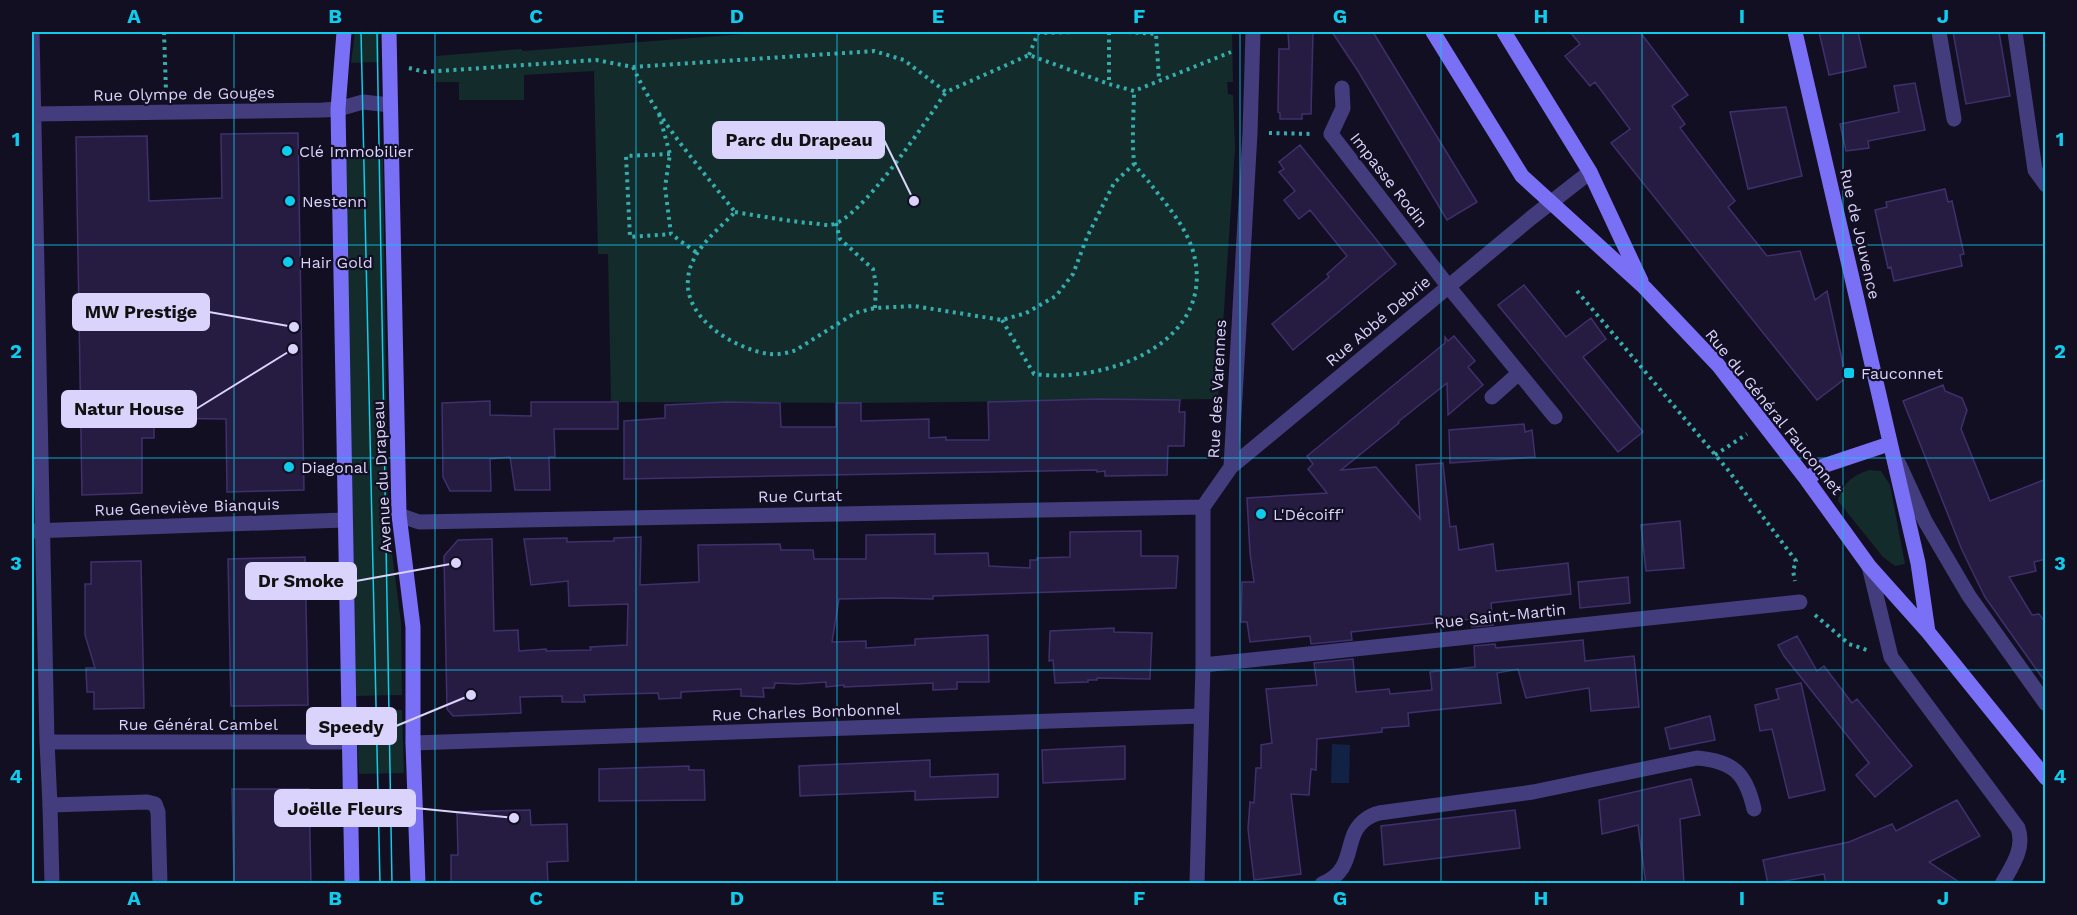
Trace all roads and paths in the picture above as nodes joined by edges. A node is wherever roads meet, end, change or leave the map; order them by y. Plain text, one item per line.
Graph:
1 (32, 32) edge
2 (164, 32) edge
3 (344, 32) edge
4 (388, 32) edge
5 (1076, 32) edge
6 (1109, 32) edge
7 (1128, 32) edge
8 (1253, 32) edge
9 (1432, 32) edge
10 (1504, 32) edge
11 (1795, 32) edge
12 (1939, 32) edge
13 (2015, 32) edge
14 (1252, 48) junction
15 (1029, 55) junction
16 (633, 67) junction
17 (390, 69) junction
18 (1159, 79) junction
19 (1109, 84) junction
20 (1342, 88) dead end
21 (1134, 91) junction
22 (946, 92) junction
23 (390, 105) junction
24 (338, 109) junction
25 (658, 110) junction
26 (167, 112) junction
27 (32, 114) edge
28 (1954, 120) dead end
29 (1250, 133) junction
30 (1331, 134) junction
31 (670, 154) junction
32 (1134, 164) junction
33 (1590, 172) junction
34 (2046, 185) edge
35 (1550, 203) junction
36 (735, 212) junction
37 (836, 223) junction
38 (671, 234) junction
39 (697, 253) junction
40 (1448, 286) junction
41 (1644, 286) junction
42 (1577, 291) dead end
43 (874, 308) junction
44 (1002, 320) junction
45 (1519, 373) junction
46 (1492, 397) dead end
47 (1555, 417) dead end
48 (1763, 424) junction
49 (1889, 444) junction
50 (1715, 455) junction
51 (1231, 467) junction
52 (1807, 480) junction
53 (1203, 507) junction
54 (399, 515) junction
55 (344, 520) junction
56 (37, 530) edge
57 (1869, 566) junction
58 (1800, 602) junction
59 (1928, 632) junction
60 (1891, 657) junction
61 (1203, 665) junction
62 (2046, 704) edge
63 (1201, 716) junction
64 (47, 742) junction
65 (349, 742) junction
66 (413, 743) junction
67 (2046, 778) edge
68 (50, 805) junction
69 (1754, 809) dead end
70 (51, 884) edge
71 (160, 884) edge
72 (352, 884) edge
73 (418, 884) edge
74 (1197, 884) edge
75 (1322, 884) edge
76 (2002, 884) edge

1 - 27 street
2 - 26 path
3 - 24 main road
4 - 17 main road, Avenue du Drapeau
5 - 15 path
6 - 19 path
7 - 18 path
8 - 14 street, Rue des Varennes
9 - 35 main road, Rue du Général Fauconnet
10 - 33 main road, Rue du Général Fauconnet
11 - 49 main road, Rue de Jouvence
12 - 28 street
13 - 34 street
14 - 18 path
14 - 29 street, Rue des Varennes
15 - 19 path
15 - 22 path
16 - 17 path
16 - 22 path
16 - 25 path
17 - 23 main road, Avenue du Drapeau
18 - 21 path
19 - 21 path
20 - 30 street, Impasse Rodin
21 - 32 path
22 - 37 path
23 - 24 street
23 - 54 main road, Avenue du Drapeau
24 - 26 street, Rue Olympe de Gouges
24 - 55 main road
25 - 31 path
25 - 36 path
26 - 27 street, Rue Olympe de Gouges
27 - 56 street
29 - 30 path
29 - 51 street, Rue des Varennes
30 - 40 street, Impasse Rodin
31 - 38 path
31 - 38 path
32 - 44 path
32 - 44 path
33 - 35 street
33 - 41 main road, Rue du Général Fauconnet
35 - 40 street, Rue Abbé Debrie
35 - 41 main road, Rue du Général Fauconnet
36 - 37 path
36 - 39 path
37 - 43 path
38 - 39 path
39 - 43 path
40 - 45 street, Impasse Rodin
40 - 51 street, Rue Abbé Debrie
41 - 48 main road, Rue du Général Fauconnet
42 - 50 path
43 - 44 path
45 - 46 street
45 - 47 street, Impasse Rodin
48 - 50 path
48 - 52 main road, Rue du Général Fauconnet
49 - 52 main road
49 - 59 main road, Rue de Jouvence
49 - 62 street, Rue de Jouvence
50 - 58 path
51 - 53 street, Rue des Varennes
52 - 57 main road, Rue du Général Fauconnet
53 - 54 street, Rue Curtat
53 - 61 street
54 - 66 main road, Avenue du Drapeau
55 - 56 street, Rue Geneviève Bianquis
55 - 65 main road
56 - 64 street
57 - 59 main road, Rue du Général Fauconnet
57 - 60 street, Rue du Général Fauconnet
58 - 60 path
58 - 61 street, Rue Saint-Martin
59 - 67 main road, Rue du Général Fauconnet
60 - 76 street, Rue du Général Fauconnet
61 - 63 street
63 - 66 street, Rue Charles Bombonnel
63 - 74 street
64 - 65 street, Rue Général Cambel
64 - 68 street
65 - 72 main road
66 - 73 main road, Avenue du Drapeau
68 - 70 street
68 - 71 street
69 - 75 street

